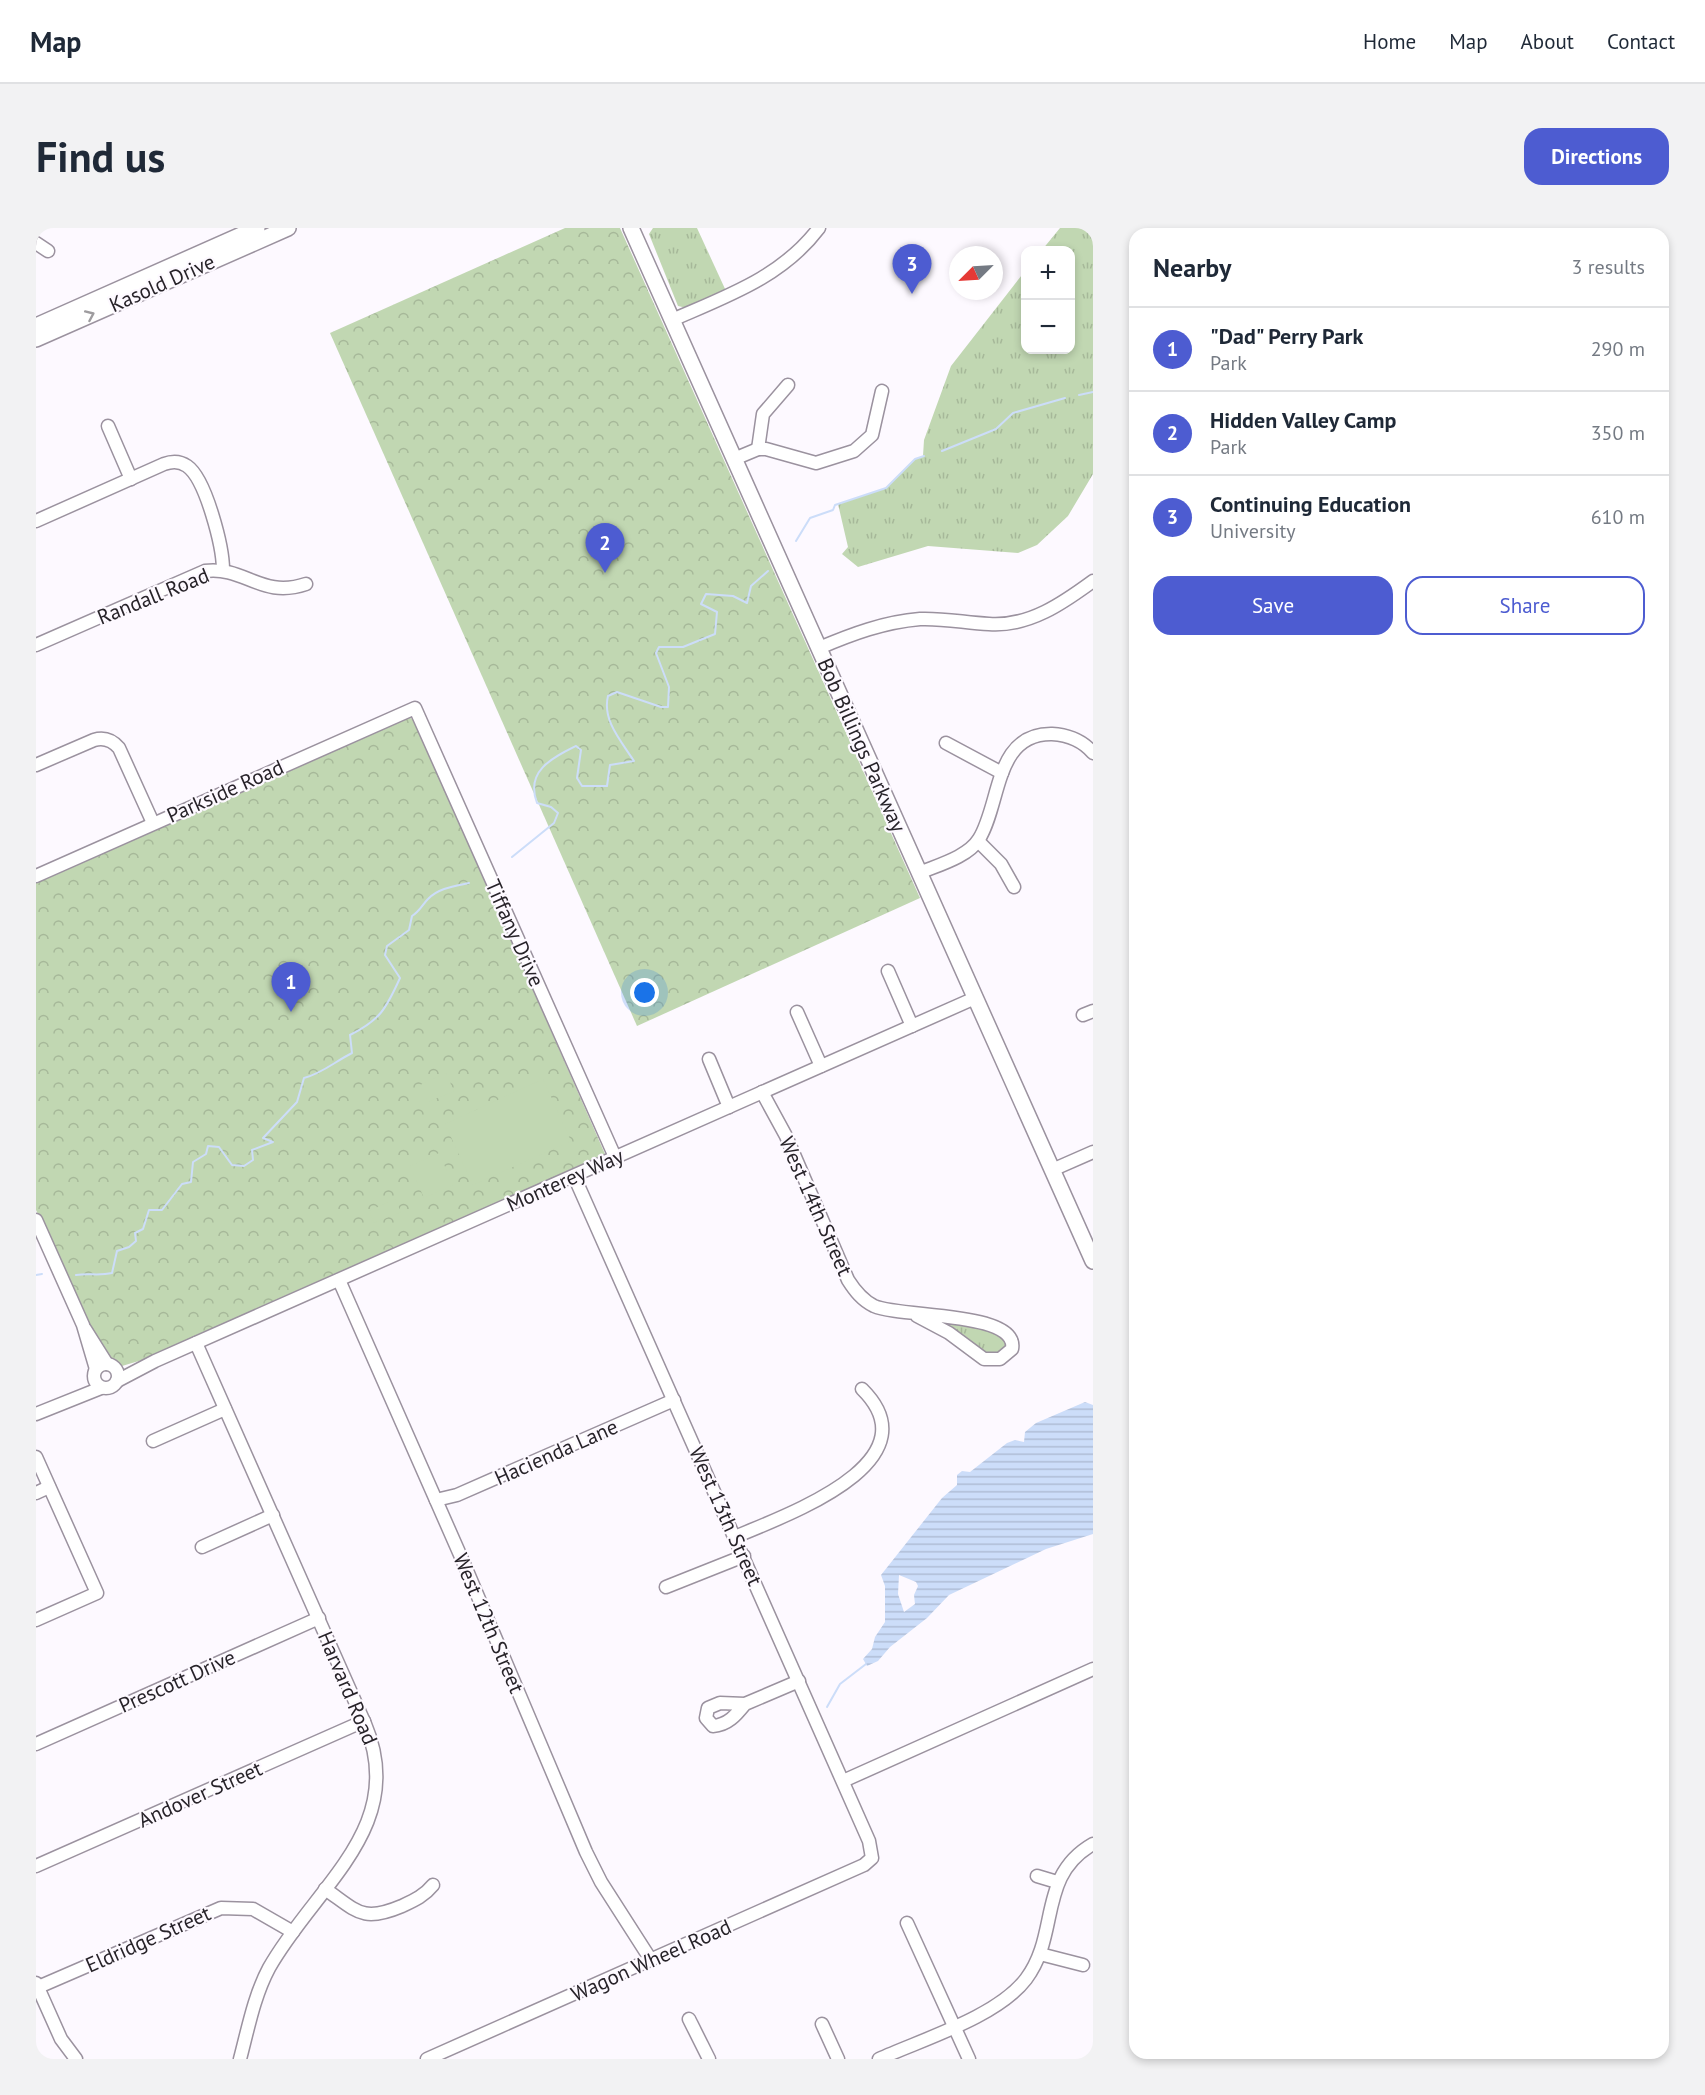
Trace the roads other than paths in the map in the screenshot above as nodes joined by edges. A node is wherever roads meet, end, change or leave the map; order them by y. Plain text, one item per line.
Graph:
1 (257, 228) edge
2 (631, 228) edge
3 (819, 228) edge
4 (282, 229) edge
5 (36, 243) edge
6 (48, 251) dead end
7 (672, 320) junction
8 (36, 326) edge
9 (36, 339) edge
10 (788, 386) dead end
11 (882, 392) dead end
12 (108, 426) dead end
13 (758, 449) junction
14 (734, 459) junction
15 (131, 478) junction
16 (36, 521) edge
17 (223, 570) junction
18 (1093, 581) edge
19 (306, 584) dead end
20 (36, 645) edge
21 (819, 648) junction
22 (415, 708) joint
23 (946, 743) dead end
24 (1093, 753) edge
25 (36, 765) edge
26 (1002, 773) junction
27 (153, 824) junction
28 (978, 841) junction
29 (919, 873) junction
30 (36, 876) edge
31 (1014, 887) dead end
32 (888, 971) dead end
33 (975, 998) junction
34 (797, 1012) dead end
35 (912, 1026) junction
36 (709, 1059) dead end
37 (821, 1066) junction
38 (762, 1092) junction
39 (729, 1107) junction
40 (1093, 1152) edge
41 (615, 1157) junction
42 (1052, 1170) junction
43 (574, 1176) junction
44 (36, 1220) edge
45 (1093, 1262) edge
46 (339, 1280) junction
47 (917, 1316) junction
48 (196, 1343) junction
49 (155, 1361) junction
50 (103, 1369) junction
51 (117, 1381) junction
52 (101, 1388) junction
53 (862, 1389) dead end
54 (674, 1400) junction
55 (59, 1404) junction
56 (225, 1409) junction
57 (36, 1414) edge
58 (153, 1441) dead end
59 (36, 1456) edge
60 (50, 1487) junction
61 (36, 1493) edge
62 (436, 1500) junction
63 (273, 1515) junction
64 (735, 1537) junction
65 (202, 1547) dead end
66 (744, 1557) junction
67 (666, 1587) dead end
68 (319, 1618) junction
69 (36, 1620) edge
70 (1093, 1669) edge
71 (799, 1681) junction
72 (745, 1704) dead end
73 (364, 1721) junction
74 (36, 1744) edge
75 (843, 1781) junction
76 (1093, 1844) edge
77 (872, 1858) joint
78 (36, 1866) edge
79 (1037, 1876) dead end
80 (1057, 1882) junction
81 (433, 1885) dead end
82 (325, 1889) junction
83 (908, 1923) dead end
84 (293, 1932) junction
85 (1040, 1954) junction
86 (651, 1960) junction
87 (1083, 1965) dead end
88 (37, 1986) edge
89 (689, 2019) dead end
90 (822, 2024) dead end
91 (954, 2026) junction
92 (76, 2059) edge
93 (240, 2059) edge
94 (427, 2059) edge
95 (709, 2059) edge
96 (838, 2059) edge
97 (879, 2059) edge
98 (969, 2059) edge

1 - 8 main road, Kasold Drive
2 - 7 main road, Bob Billings Parkway
3 - 7 street
9 -> 4 main road, Kasold Drive
5 - 6 street
7 - 14 main road, Bob Billings Parkway
10 - 13 street
11 - 13 street
12 - 15 street
13 - 14 street
14 - 21 main road, Bob Billings Parkway
15 - 16 street
15 - 17 street
17 - 19 street, Randall Road
17 - 20 street, Randall Road
18 - 21 street
21 - 29 main road, Bob Billings Parkway
22 - 27 street, Parkside Road
22 - 41 street, Tiffany Drive
23 - 26 street
24 - 26 street
25 - 27 street
26 - 28 street
27 - 30 street, Parkside Road
28 - 29 street
28 - 31 street
29 - 33 main road, Bob Billings Parkway
32 - 35 street
33 - 35 street, Monterey Way
33 - 42 main road, Bob Billings Parkway
34 - 37 street
35 - 37 street, Monterey Way
36 - 39 street
37 - 38 street, Monterey Way
38 - 39 street, Monterey Way
38 - 47 street, West 14th Street
39 - 41 street, Monterey Way
40 - 42 street
41 - 43 street, Monterey Way
42 - 45 main road, Bob Billings Parkway
43 - 46 street, Monterey Way
43 - 54 street, West 13th Street
44 - 50 street
46 - 48 street, Monterey Way
46 - 62 street, West 12th Street
47 - 47 street, West 14th Street
48 - 49 street, Monterey Way
48 - 56 street, Harvard Road
49 - 50 street, Monterey Way
49 - 51 street, Monterey Way
50 - 51 street
50 - 52 street
50 - 55 street
51 - 52 street, Monterey Way
52 - 55 street
53 - 64 street
54 - 62 street, Hacienda Lane
54 - 64 street, West 13th Street
55 - 57 street
56 - 58 street
56 - 63 street, Harvard Road
59 - 60 street
60 - 61 street
60 - 69 street
62 - 86 street, West 12th Street
63 - 65 street
63 - 68 street, Harvard Road
64 - 66 street, West 13th Street
66 - 67 street
66 - 71 street, West 13th Street
68 - 73 street, Harvard Road
68 - 74 street, Prescott Drive
70 - 75 street
71 - 72 street
71 - 75 street, West 13th Street
73 - 78 street, Andover Street
73 - 82 street, Harvard Road
75 - 77 street, West 13th Street
76 - 80 street
77 - 86 street, Wagon Wheel Road
79 - 80 street
80 - 85 street
81 - 82 street
82 - 84 street, Harvard Road
83 - 91 street
84 - 88 street, Eldridge Street
84 - 93 street, Harvard Road
85 - 87 street
85 - 91 street
86 - 94 street, Wagon Wheel Road
88 - 92 street
89 - 95 street
90 - 96 street
91 - 97 street
91 - 98 street

